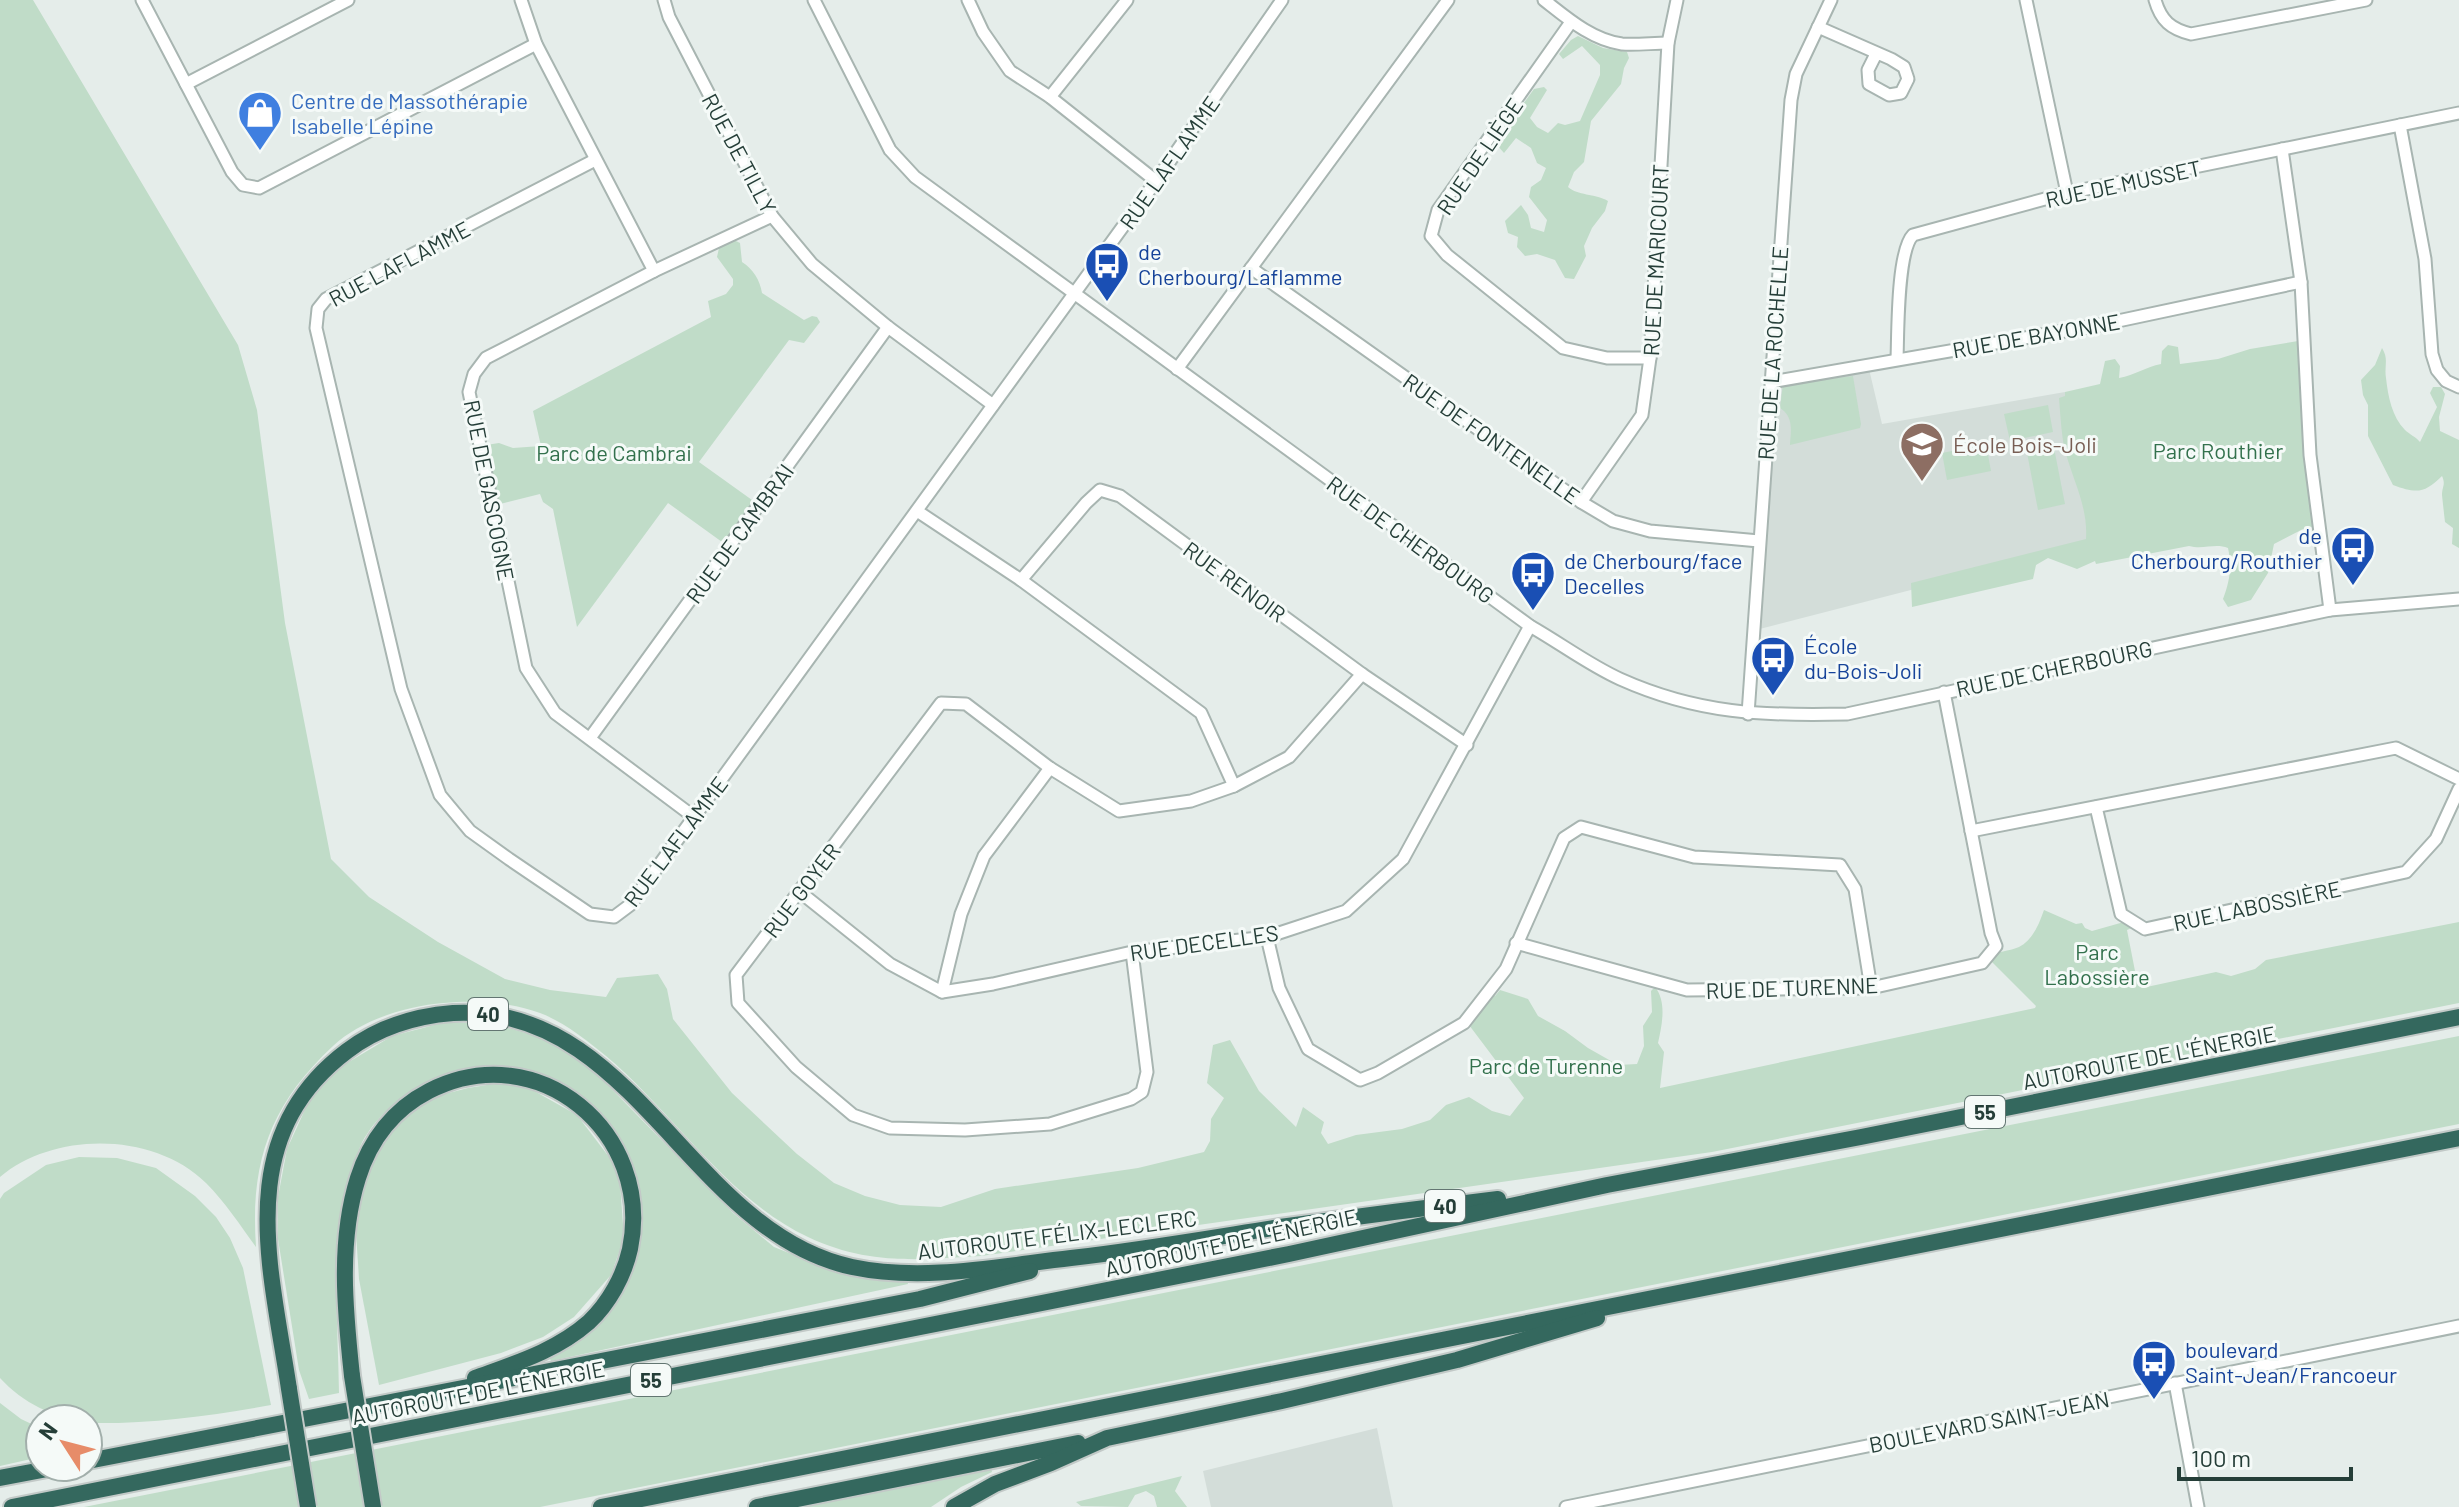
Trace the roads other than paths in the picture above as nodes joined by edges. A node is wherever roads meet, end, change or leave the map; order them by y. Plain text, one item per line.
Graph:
1 (142, 0) edge
2 (348, 0) edge
3 (521, 0) edge
4 (664, 0) edge
5 (814, 0) edge
6 (968, 0) edge
7 (1127, 0) edge
8 (1282, 0) edge
9 (1448, 0) edge
10 (1544, 0) edge
11 (1677, 0) edge
12 (1831, 0) edge
13 (2026, 0) edge
14 (2155, 0) edge
15 (2366, 0) edge
16 (1571, 22) junction
17 (1818, 27) junction
18 (1668, 43) junction
19 (536, 44) junction
20 (1876, 54) dead end
21 (186, 84) junction
22 (1050, 97) junction
23 (2459, 113) edge
24 (2400, 125) junction
25 (2282, 149) junction
26 (595, 160) junction
27 (1156, 181) junction
28 (2067, 193) junction
29 (772, 216) junction
30 (1251, 268) junction
31 (654, 271) junction
32 (2301, 282) junction
33 (1073, 295) junction
34 (888, 327) junction
35 (1650, 358) junction
36 (1897, 359) junction
37 (1177, 369) junction
38 (1771, 382) junction
39 (2459, 387) edge
40 (993, 405) junction
41 (1581, 502) junction
42 (917, 511) junction
43 (1759, 541) junction
44 (1021, 580) junction
45 (2459, 599) edge
46 (2330, 610) junction
47 (1530, 626) junction
48 (1362, 674) junction
49 (1944, 692) junction
50 (1748, 714) junction
51 (590, 738) junction
52 (1467, 745) junction
53 (1050, 768) junction
54 (2459, 779) edge
55 (1234, 786) junction
56 (2459, 789) edge
57 (2096, 807) junction
58 (694, 817) junction
59 (1971, 831) junction
60 (800, 892) junction
61 (1267, 937) junction
62 (1516, 943) junction
63 (1132, 952) junction
64 (1871, 988) junction
65 (942, 992) junction
66 (2459, 1017) edge
67 (2459, 1138) edge
68 (1607, 1185) junction
69 (1093, 1255) junction
70 (1675, 1293) junction
71 (2459, 1326) edge
72 (2175, 1383) junction
73 (436, 1392) junction
74 (1107, 1438) junction
75 (104, 1458) edge
76 (24, 1473) edge
77 (0, 1478) edge
78 (12, 1507) edge
79 (308, 1507) edge
80 (373, 1507) edge
81 (601, 1507) edge
82 (757, 1507) edge
83 (954, 1507) edge
84 (1566, 1507) edge
85 (2198, 1507) edge

1 - 21 street
2 - 21 street
3 - 19 street
4 - 29 street, RUE DE TILLY
5 - 33 street, RUE DE CHERBOURG
6 - 22 street
7 - 22 street
8 - 27 street, RUE LAFLAMME
9 - 30 street
10 - 16 street
11 - 18 street, RUE DE MARICOURT
12 - 17 street, RUE DE LA ROCHELLE
13 - 28 street
14 - 15 street
16 - 18 street
16 - 35 street, RUE DE LIÈGE
17 - 20 street
17 - 38 street, RUE DE LA ROCHELLE
18 - 35 street, RUE DE MARICOURT
19 - 21 street
19 - 26 street
22 - 27 street
23 - 24 street, RUE DE MUSSET
24 - 25 street, RUE DE MUSSET
24 - 39 street
25 - 28 street, RUE DE MUSSET
25 - 32 street
26 - 31 street
26 - 58 street, RUE LAFLAMME
27 - 33 street, RUE LAFLAMME
28 - 36 street, RUE DE MUSSET
29 - 31 street, RUE DE GASCOGNE
29 - 34 street, RUE DE TILLY
30 - 37 street
30 - 41 street, RUE DE FONTENELLE
31 - 51 street, RUE DE GASCOGNE
32 - 36 street, RUE DE BAYONNE
32 - 46 street
33 - 37 street, RUE DE CHERBOURG
33 - 40 street, RUE LAFLAMME
34 - 40 street, RUE DE TILLY
34 - 51 street, RUE DE CAMBRAI
35 - 41 street, RUE DE MARICOURT
36 - 38 street, RUE DE BAYONNE
37 - 47 street, RUE DE CHERBOURG
38 - 43 street, RUE DE LA ROCHELLE
40 - 42 street, RUE LAFLAMME
41 - 43 street, RUE DE FONTENELLE
42 - 44 street
42 - 58 street, RUE LAFLAMME
43 - 50 street, RUE DE LA ROCHELLE
44 - 48 street, RUE RENOIR
44 - 55 street
45 - 46 street, RUE DE CHERBOURG
46 - 49 street, RUE DE CHERBOURG
47 - 50 street, RUE DE CHERBOURG
47 - 52 street, RUE DECELLES
48 - 52 street, RUE RENOIR
48 - 55 street, RUE GOYER
49 - 50 street, RUE DE CHERBOURG
49 - 59 street, RUE DE TURENNE
51 - 58 street, RUE DE GASCOGNE
52 - 61 street, RUE DECELLES
53 - 55 street, RUE GOYER
53 - 60 street, RUE GOYER
53 - 65 street
54 - 57 street
56 - 57 street, RUE LABOSSIÈRE
57 - 59 street
59 - 64 street, RUE DE TURENNE
60 - 63 street, RUE GOYER
60 - 65 street
61 - 62 street
61 - 63 street, RUE DECELLES
62 - 64 street, RUE DE TURENNE
62 - 64 street
63 - 65 street, RUE DECELLES
66 - 68 highway, AUTOROUTE DE L'ÉNERGIE / 55
67 - 70 highway
68 - 69 highway, AUTOROUTE FÉLIX-LECLERC / 40
68 - 78 highway, AUTOROUTE DE L'ÉNERGIE / 55
69 - 73 highway
69 - 79 highway, AUTOROUTE FÉLIX-LECLERC / 40, bridge
70 - 74 highway
70 - 81 highway
71 - 72 street, BOULEVARD SAINT-JEAN
72 - 84 street, BOULEVARD SAINT-JEAN
72 - 85 street
73 - 75 highway
73 - 80 highway, bridge
74 - 82 highway
74 - 83 highway
76 - 77 highway

